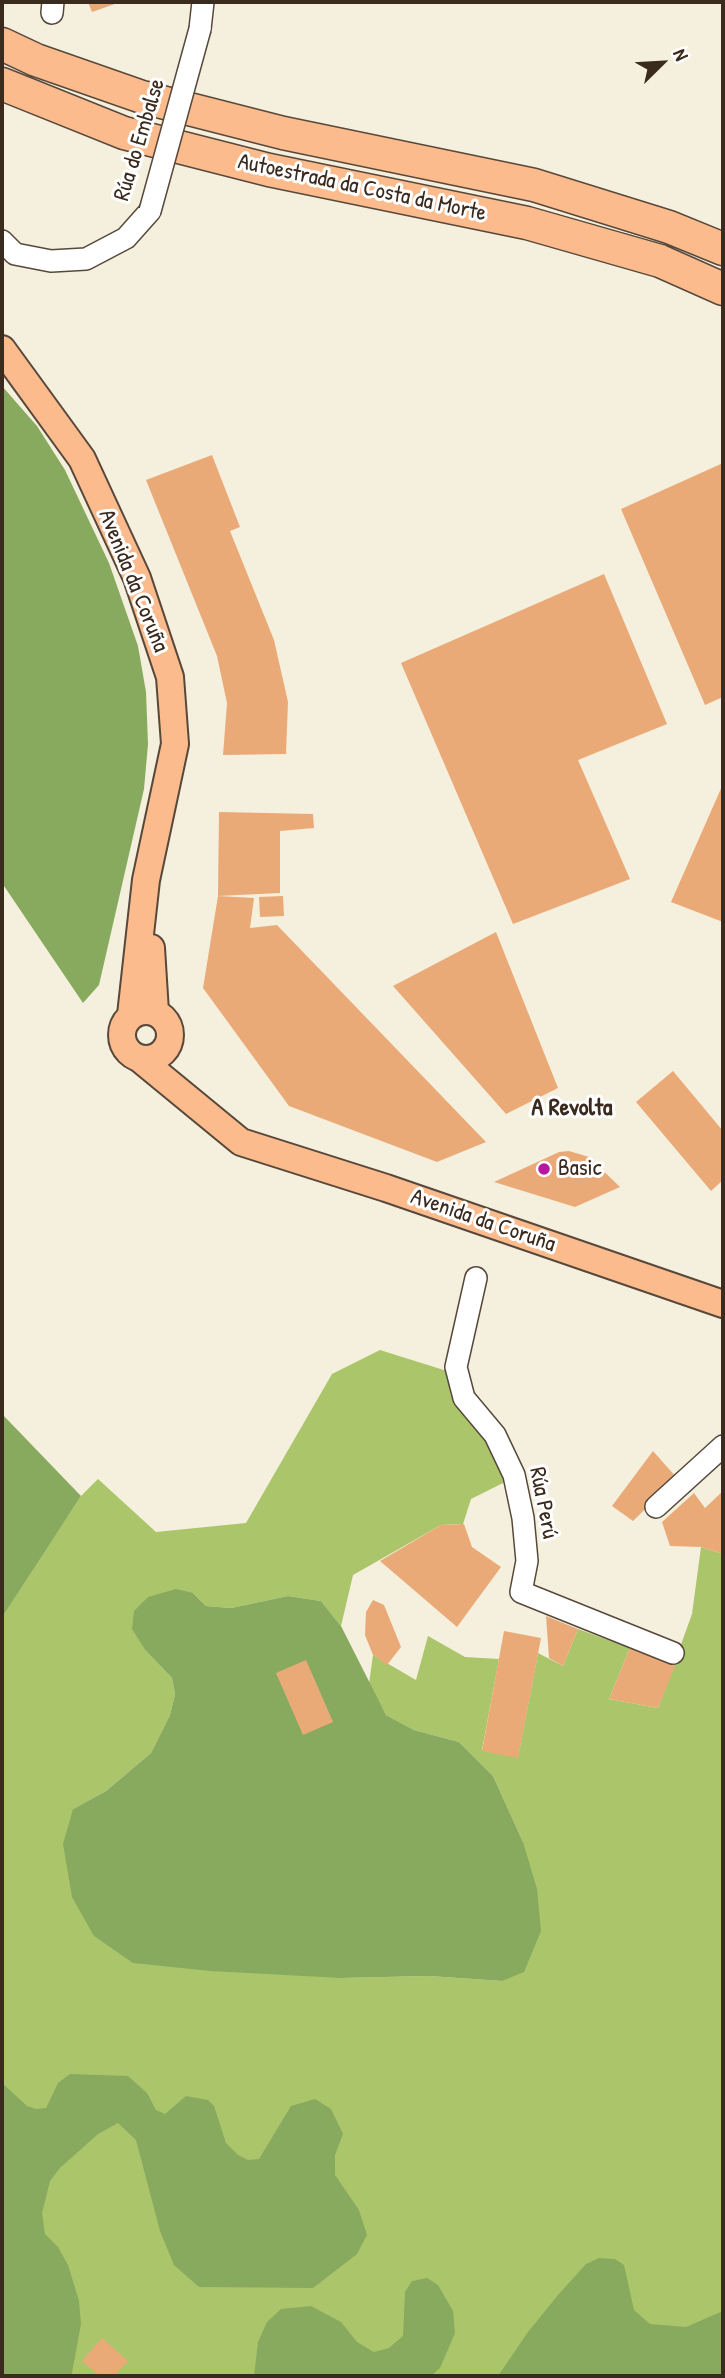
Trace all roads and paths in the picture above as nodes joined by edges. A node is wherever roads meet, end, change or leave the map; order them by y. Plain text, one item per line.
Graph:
1 (203, 2) edge
2 (2, 44) edge
3 (2, 84) edge
4 (2, 241) edge
5 (723, 249) edge
6 (723, 289) edge
7 (2, 349) edge
8 (143, 1014) junction
9 (165, 1050) junction
10 (140, 1059) junction
11 (241, 1142) junction
12 (476, 1278) dead end
13 (723, 1304) edge
14 (723, 1446) edge
15 (656, 1507) dead end
16 (673, 1653) dead end

1 - 4 street, Rúa do Embalse, bridge
2 - 5 highway, Autoestrada da Costa da Morte
3 - 6 highway, Autoestrada da Costa da Morte
7 - 8 main road, Avenida da Coruña
8 - 9 main road
8 - 10 main road
9 - 10 main road
9 - 11 main road
10 - 11 main road, Avenida da Coruña
11 - 13 main road, Avenida da Coruña
12 - 16 street, Rúa Perú
14 - 15 street

